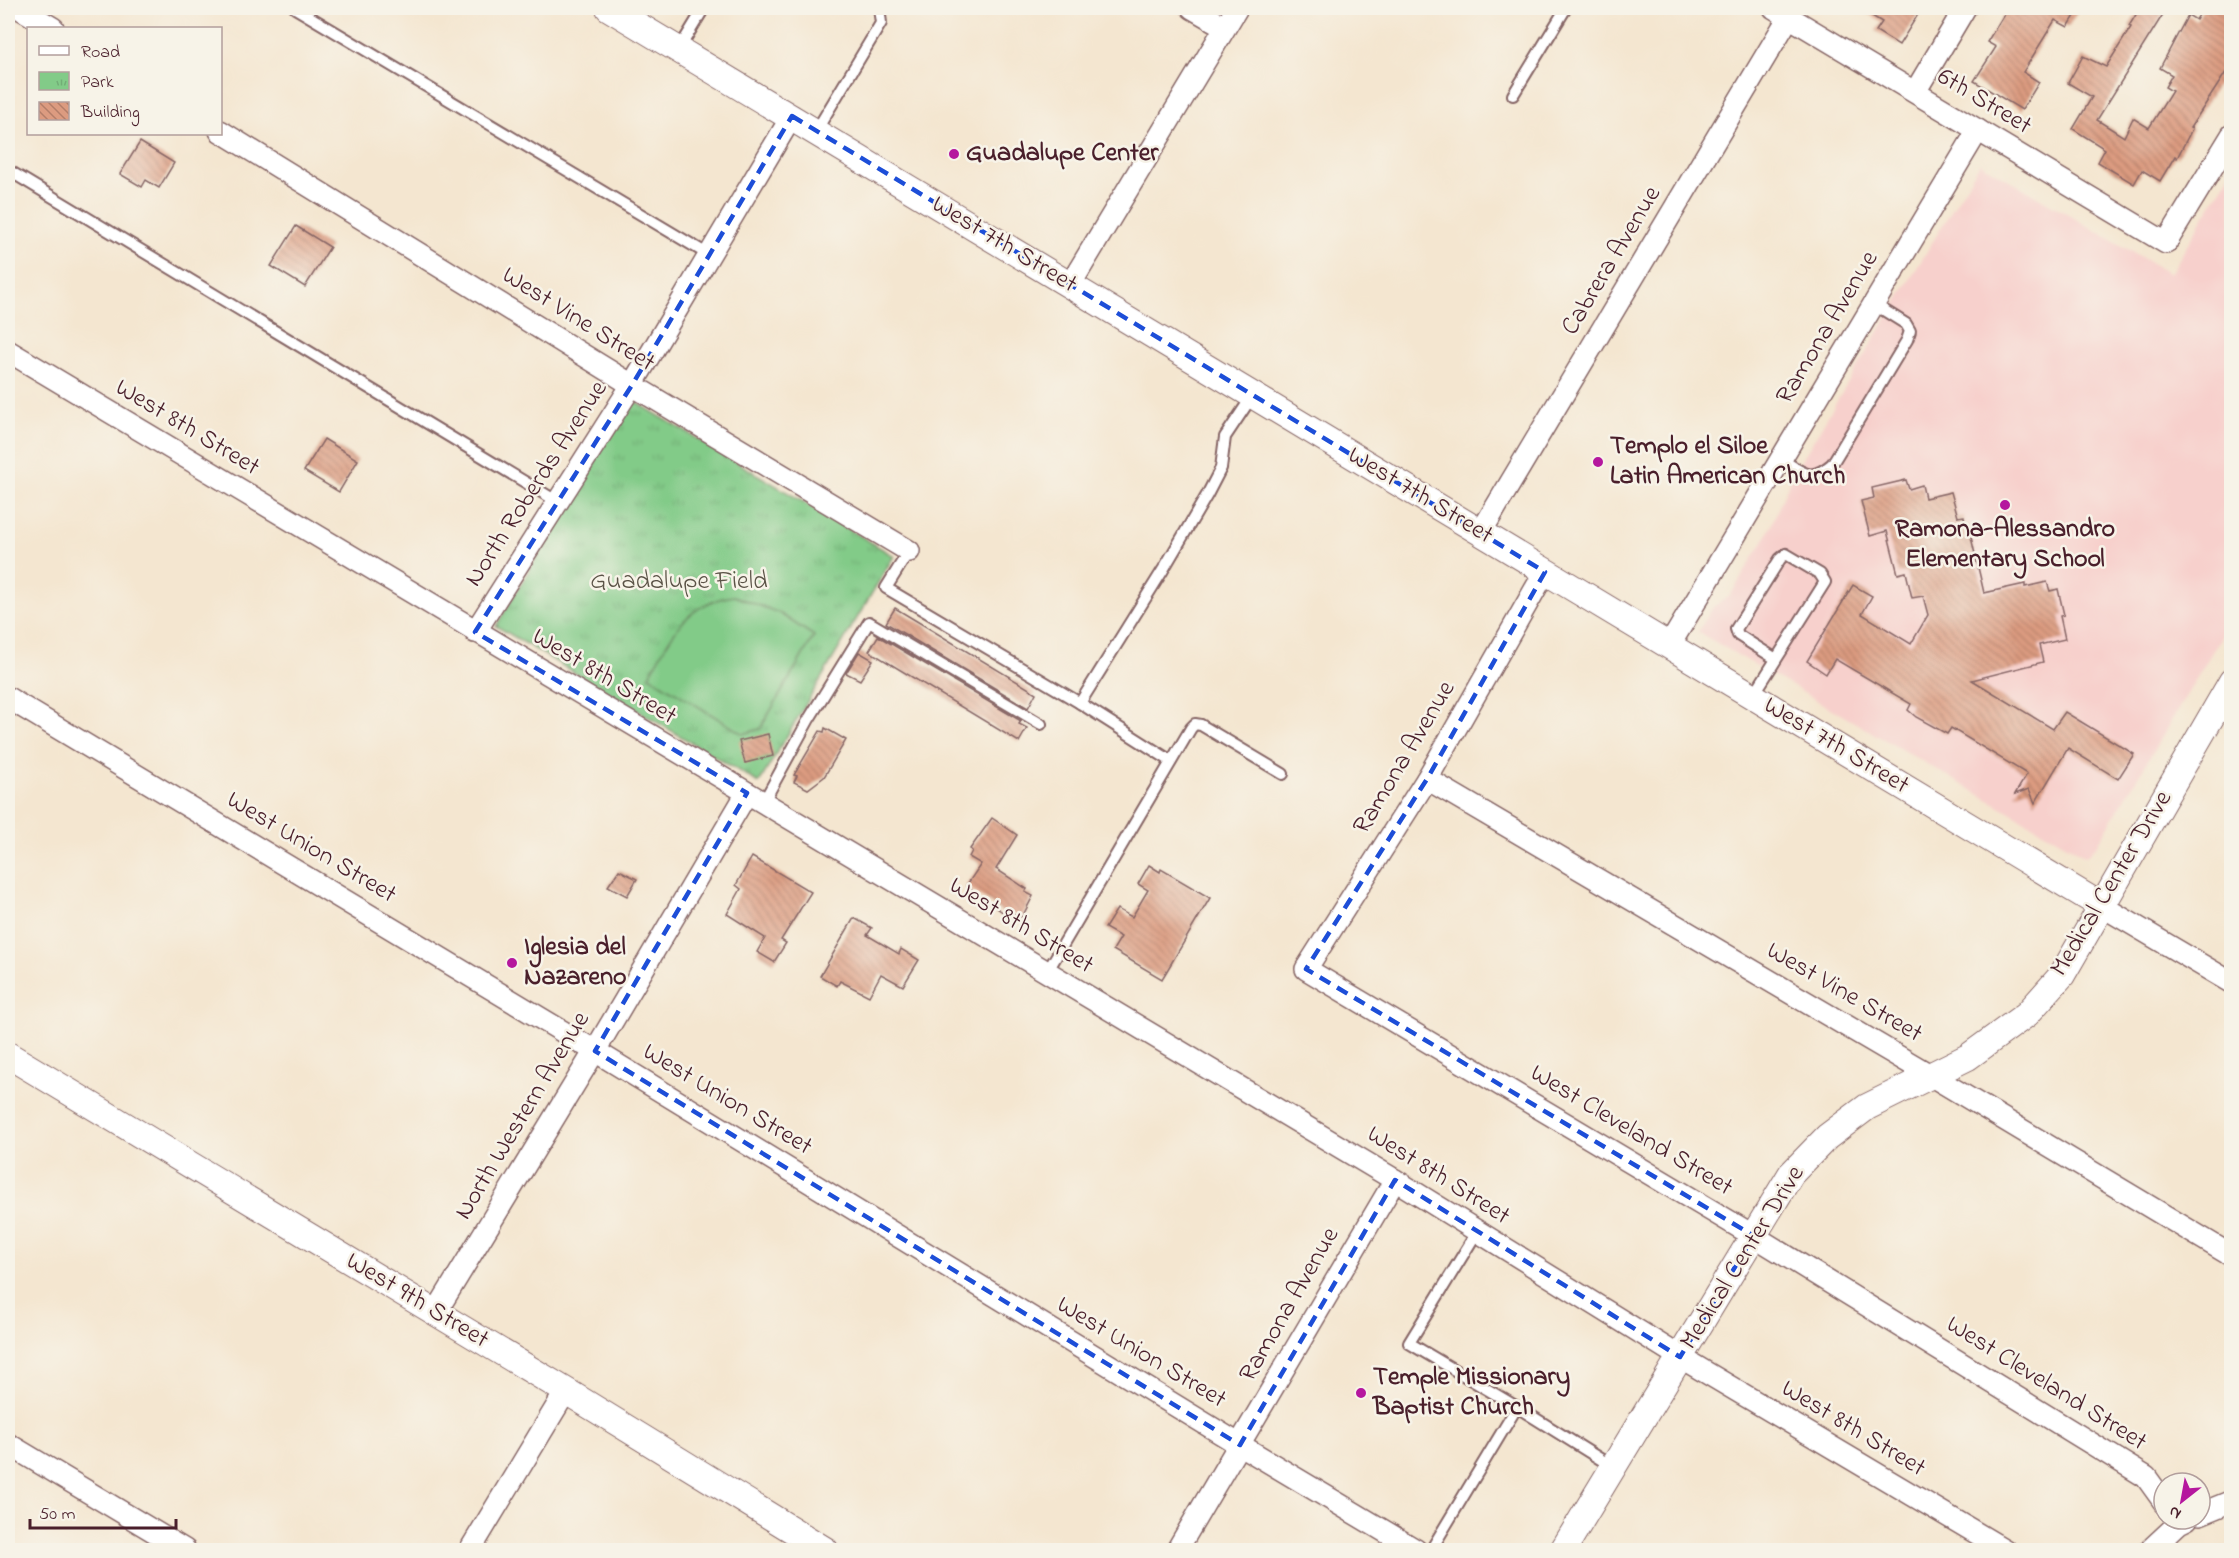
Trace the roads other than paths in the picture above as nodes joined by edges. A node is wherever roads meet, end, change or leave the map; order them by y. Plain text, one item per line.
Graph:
1 (19, 8) edge
2 (295, 8) edge
3 (609, 8) edge
4 (704, 8) edge
5 (879, 8) edge
6 (1192, 8) edge
7 (1237, 8) edge
8 (1566, 8) edge
9 (1965, 8) edge
10 (1781, 12) edge
11 (51, 27) edge
12 (1225, 27) junction
13 (679, 49) junction
14 (1915, 92) junction
15 (1513, 95) dead end
16 (792, 116) junction
17 (1978, 130) junction
18 (816, 131) junction
19 (222, 132) edge
20 (2232, 135) edge
21 (8, 170) edge
22 (709, 255) junction
23 (1070, 285) junction
24 (1874, 304) junction
25 (8, 351) edge
26 (632, 385) junction
27 (1252, 395) junction
28 (1781, 459) junction
29 (558, 502) junction
30 (1481, 532) junction
31 (909, 551) joint
32 (1545, 572) junction
33 (475, 632) junction
34 (1669, 646) junction
35 (1776, 659) junction
36 (2232, 681) edge
37 (1753, 696) junction
38 (8, 698) edge
39 (1080, 704) junction
40 (1041, 724) dead end
41 (1171, 761) junction
42 (1283, 774) dead end
43 (1426, 779) junction
44 (755, 798) junction
45 (2100, 905) junction
46 (1306, 969) joint
47 (1047, 972) junction
48 (2232, 982) edge
49 (595, 1051) junction
50 (8, 1054) edge
51 (1930, 1075) junction
52 (1395, 1180) junction
53 (1477, 1232) junction
54 (1754, 1236) junction
55 (2232, 1256) edge
56 (436, 1312) junction
57 (1680, 1357) junction
58 (566, 1390) junction
59 (1517, 1407) junction
60 (8, 1444) edge
61 (1240, 1445) junction
62 (1613, 1467) junction
63 (2152, 1485) edge
64 (2232, 1501) edge
65 (2212, 1509) edge
66 (2170, 1531) edge
67 (185, 1551) edge
68 (470, 1551) edge
69 (825, 1551) edge
70 (1177, 1551) edge
71 (1416, 1551) edge
72 (1431, 1551) edge
73 (1563, 1551) edge
74 (2005, 1551) edge
75 (2150, 1551) edge

1 - 11 street
2 - 22 lane
3 - 13 street, West 7th Street
4 - 13 lane
5 - 18 lane
6 - 12 street
7 - 12 street
8 - 15 lane
9 - 14 street
10 - 14 street, 6th Street
10 - 30 street, Cabrera Avenue
12 - 23 street
13 - 16 street, West 7th Street
14 - 17 street, 6th Street
16 - 18 street, West 7th Street
16 - 22 street, North Roberds Avenue
17 - 20 street, 6th Street
17 - 24 street, Ramona Avenue
18 - 23 street, West 7th Street
19 - 26 street, West Vine Street
21 - 29 lane
22 - 26 street, North Roberds Avenue
23 - 27 street, West 7th Street
24 - 28 street, Ramona Avenue
24 - 28 lane
25 - 33 street, West 8th Street
26 - 29 street, North Roberds Avenue
26 - 31 street, West Vine Street
27 - 30 street, West 7th Street
27 - 39 lane
28 - 34 street, Ramona Avenue
29 - 33 street, North Roberds Avenue
30 - 32 street, West 7th Street
31 - 39 lane
32 - 34 street, West 7th Street
32 - 43 street, Ramona Avenue
33 - 44 street, West 8th Street
34 - 37 street, West 7th Street
35 - 35 lane
35 - 37 lane
36 - 45 street, Medical Center Drive
37 - 45 street, West 7th Street
38 - 49 street, West Union Street
39 - 41 lane
40 - 44 lane
41 - 42 lane
41 - 47 lane
43 - 46 street, Ramona Avenue
43 - 51 street, West Vine Street
44 - 47 street, West 8th Street
44 - 49 street, North Western Avenue
45 - 48 street, West 7th Street
45 - 51 street, Medical Center Drive
46 - 54 street, West Cleveland Street
47 - 52 street, West 8th Street
49 - 56 street, North Western Avenue
49 - 61 street, West Union Street
50 - 56 street, West 9th Street
51 - 54 street, Medical Center Drive
51 - 55 street, West Vine Street
52 - 53 street, West 8th Street
52 - 61 street, Ramona Avenue
53 - 57 street, West 8th Street
53 - 59 lane
54 - 57 street, Medical Center Drive
54 - 63 street, West Cleveland Street
56 - 58 street, West 9th Street
57 - 62 street, Medical Center Drive
57 - 74 street, West 8th Street
58 - 68 street
58 - 69 street, West 9th Street
59 - 62 lane
59 - 72 lane
60 - 67 street
61 - 70 street, Ramona Avenue
61 - 71 street, West Union Street
62 - 73 street, Medical Center Drive
64 - 65 street
66 - 75 street

